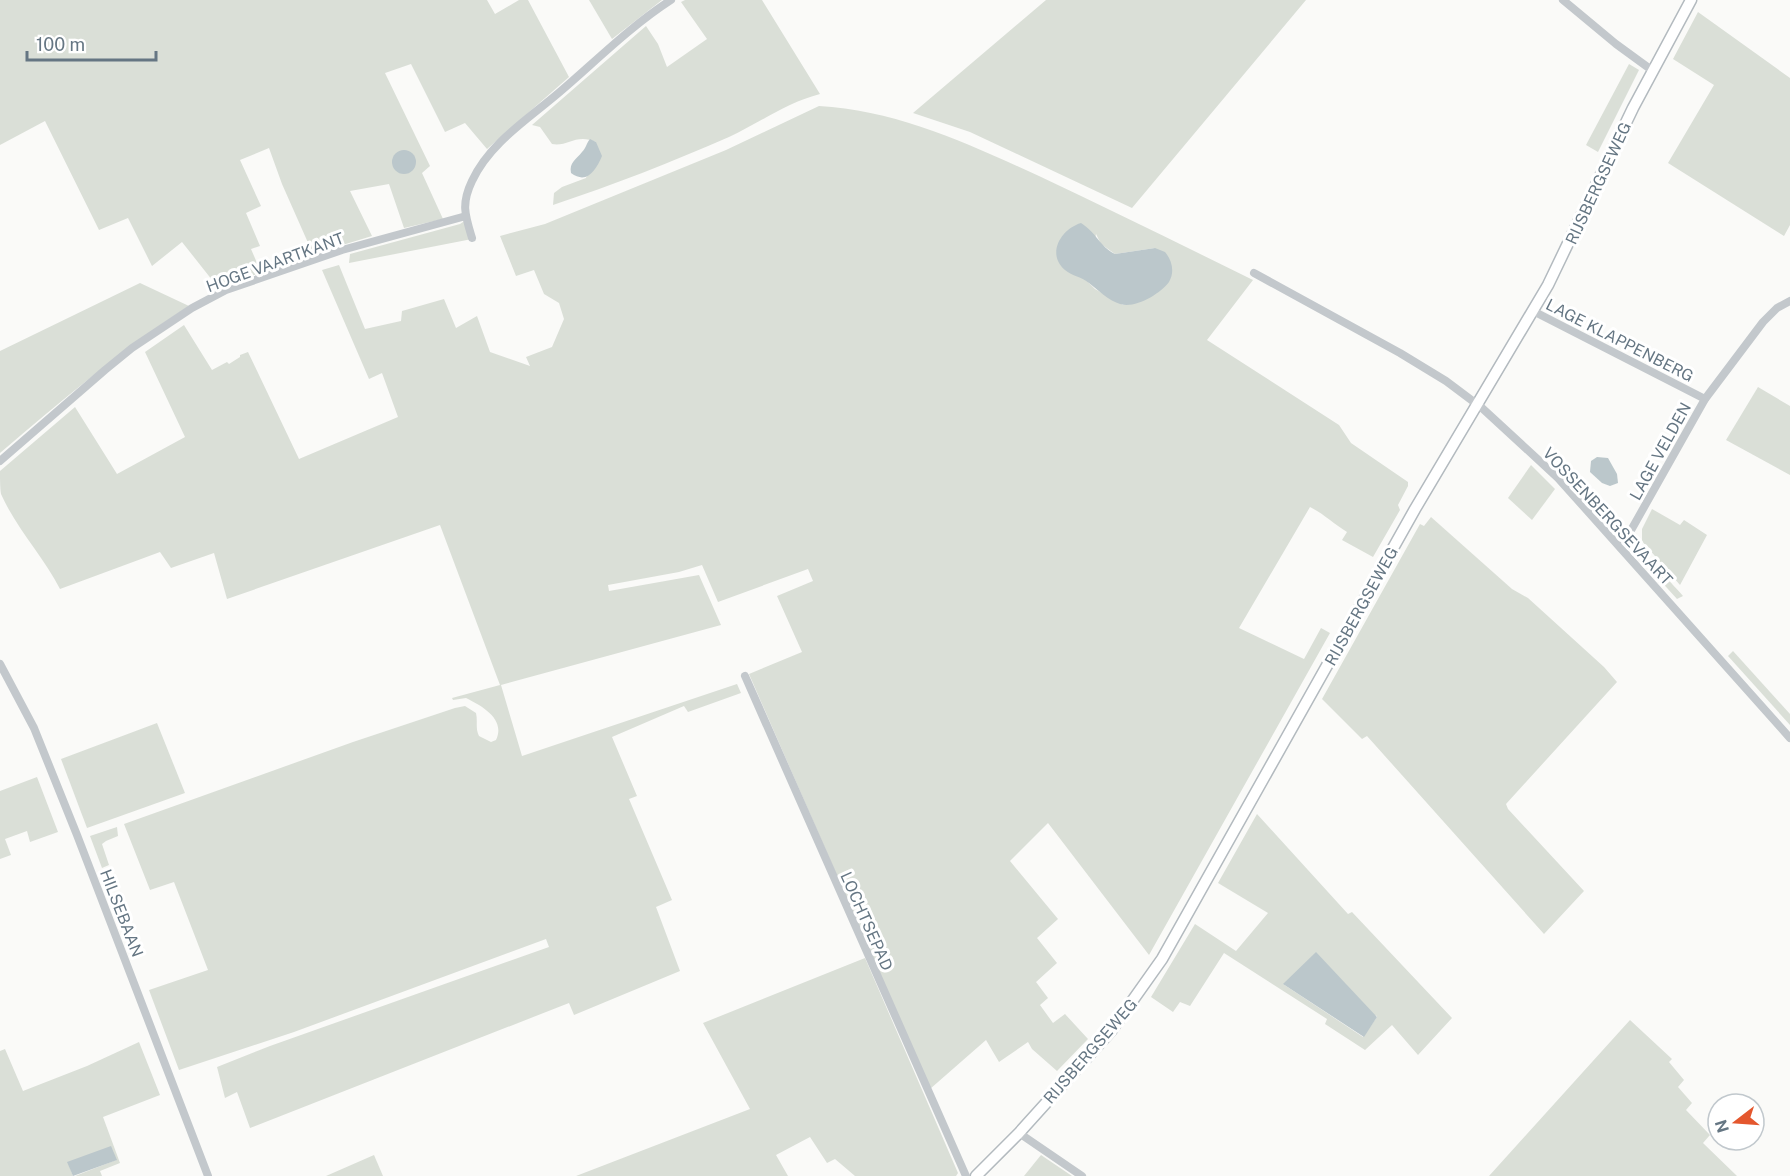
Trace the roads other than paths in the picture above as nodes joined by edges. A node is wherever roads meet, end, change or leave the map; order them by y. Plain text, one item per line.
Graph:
1 (671, 0) edge
2 (1563, 0) edge
3 (1691, 0) edge
4 (1653, 71) junction
5 (466, 216) junction
6 (472, 238) dead end
7 (1254, 273) dead end
8 (1790, 301) edge
9 (1533, 311) junction
10 (1705, 399) junction
11 (1477, 405) junction
12 (0, 461) edge
13 (1621, 548) junction
14 (0, 664) edge
15 (745, 675) dead end
16 (1790, 738) edge
17 (1019, 1132) junction
18 (208, 1176) edge
19 (966, 1176) edge
20 (976, 1176) edge
21 (1082, 1176) edge

1 - 5 street
2 - 4 street
3 - 4 main road, RIJSBERGSEWEG
4 - 9 main road, RIJSBERGSEWEG
5 - 6 street
5 - 12 street, HOGE VAARTKANT
7 - 11 street, VOSSENBERGSEVAART
8 - 10 street, LAGE KLAPPENBERG
9 - 10 street, LAGE KLAPPENBERG
9 - 11 main road, RIJSBERGSEWEG
10 - 13 street, LAGE VELDEN
11 - 13 street, VOSSENBERGSEVAART
11 - 17 main road, RIJSBERGSEWEG
13 - 16 street, VOSSENBERGSEVAART
14 - 18 street, HILSEBAAN
15 - 19 street, LOCHTSEPAD
17 - 20 main road, RIJSBERGSEWEG
17 - 21 street

